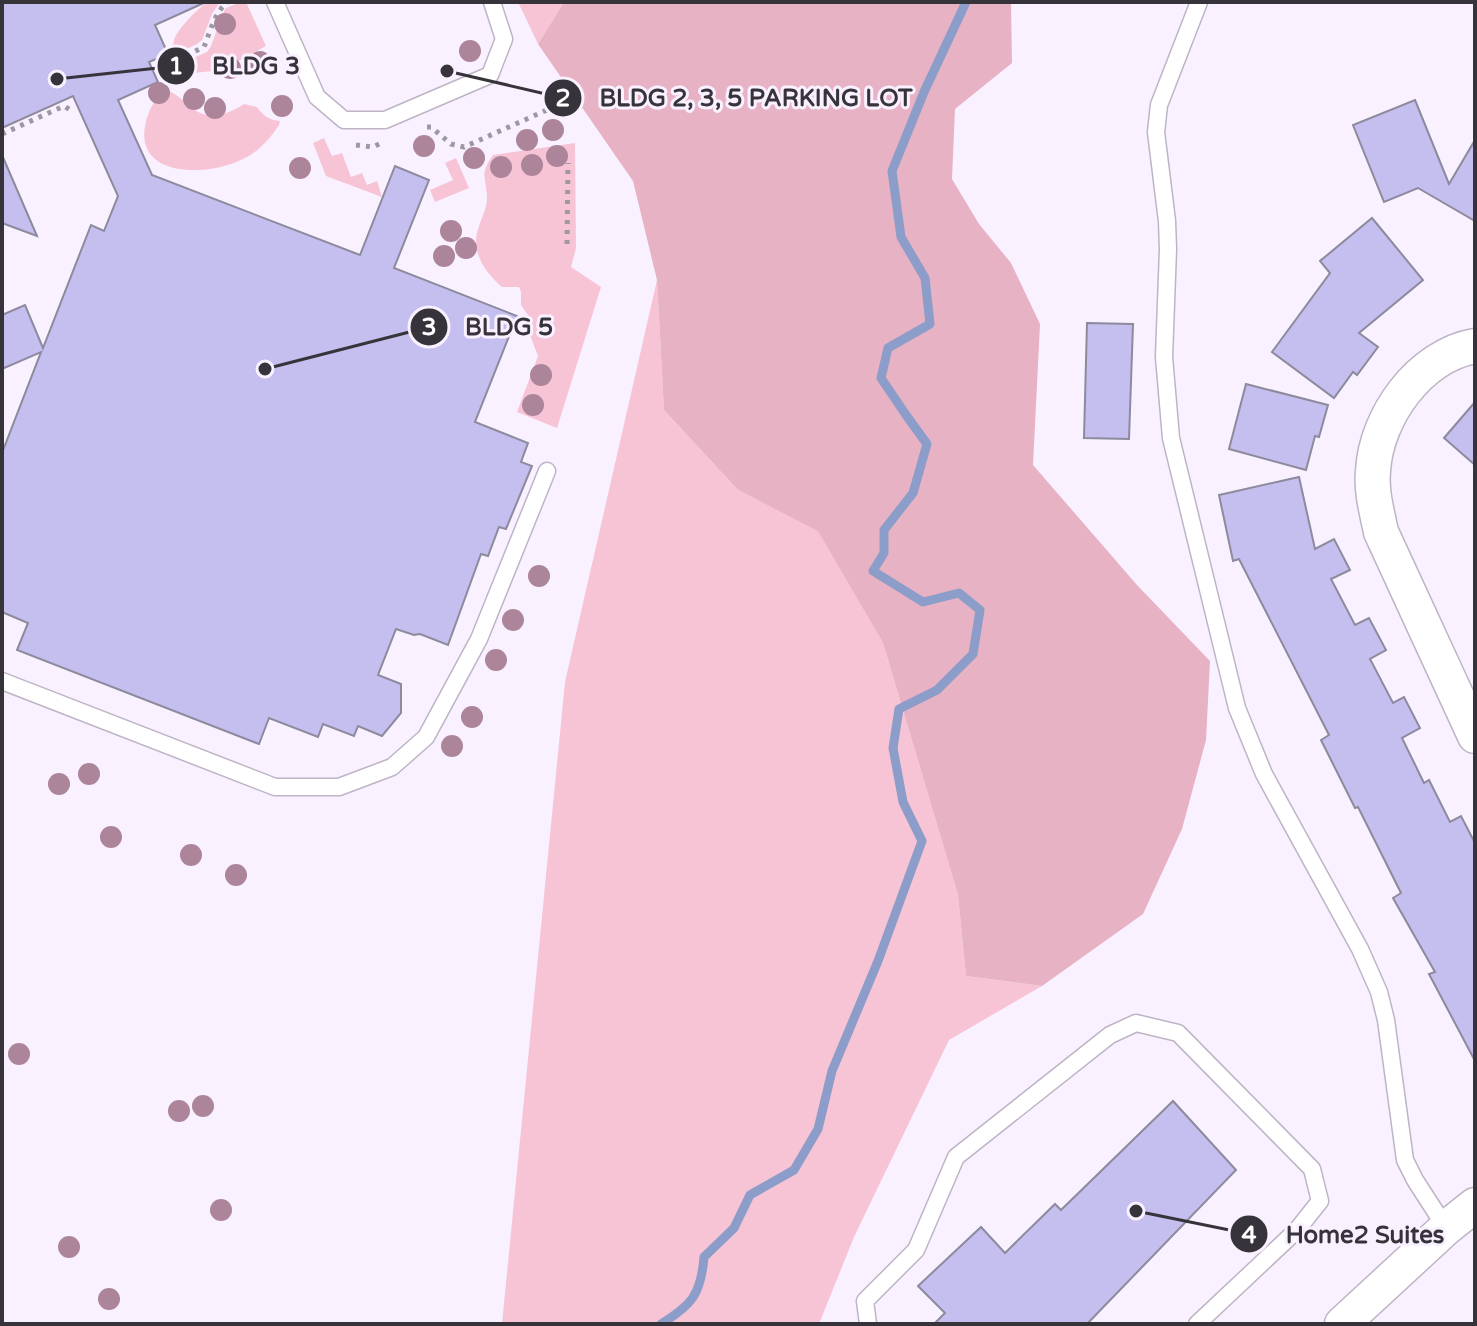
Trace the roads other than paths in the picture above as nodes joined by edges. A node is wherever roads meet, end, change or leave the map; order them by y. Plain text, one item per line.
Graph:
1 (275, 2) edge
2 (492, 2) edge
3 (1199, 2) edge
4 (1475, 346) edge
5 (547, 471) dead end
6 (2, 681) edge
7 (1475, 736) edge
8 (1475, 1205) edge
9 (1446, 1228) junction
10 (868, 1324) edge
11 (1197, 1324) edge
12 (1342, 1324) edge

1 - 2 lane
3 - 9 lane
4 - 7 street
5 - 6 lane
8 - 9 street
9 - 12 street
10 - 11 lane

